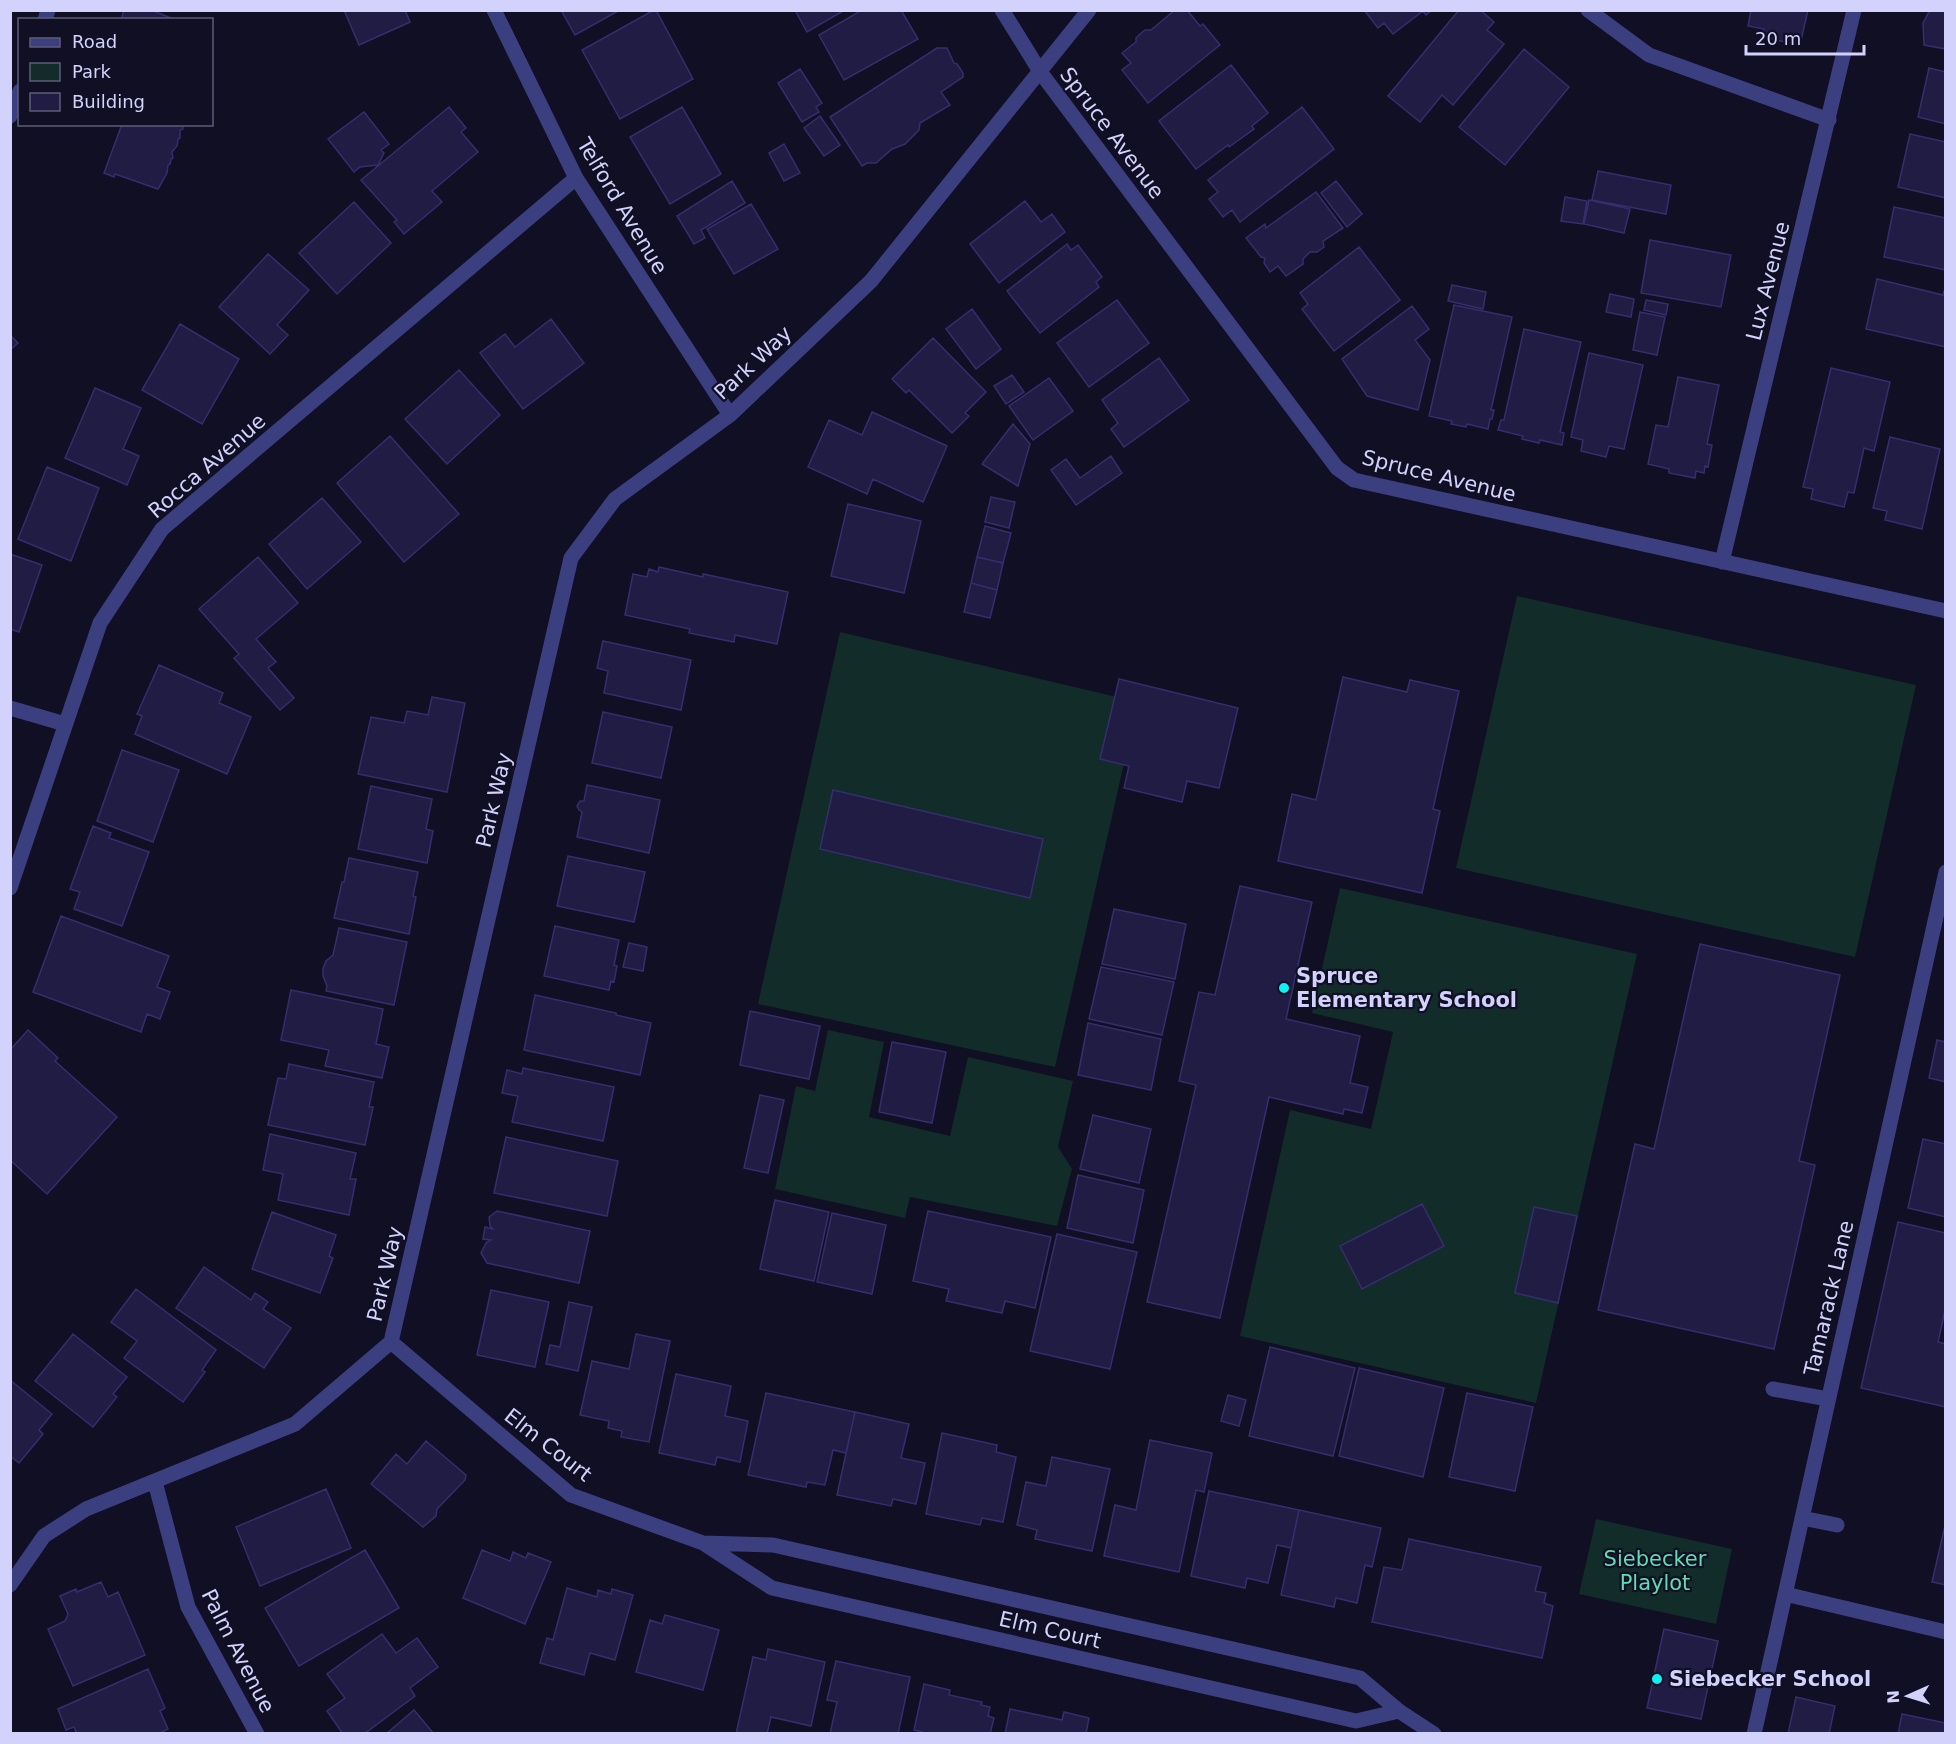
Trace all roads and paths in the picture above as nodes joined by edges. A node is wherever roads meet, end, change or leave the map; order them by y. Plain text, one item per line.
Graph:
1 (494, 10) edge
2 (1002, 10) edge
3 (1089, 10) edge
4 (1588, 10) edge
5 (1854, 10) edge
6 (1041, 73) junction
7 (18, 96) edge
8 (10, 116) edge
9 (1829, 120) junction
10 (576, 178) junction
11 (730, 415) junction
12 (1722, 562) junction
13 (1946, 611) edge
14 (10, 708) edge
15 (64, 724) junction
16 (1946, 872) edge
17 (10, 888) edge
18 (391, 1342) junction
19 (1773, 1389) dead end
20 (1828, 1399) junction
21 (154, 1482) junction
22 (1802, 1518) junction
23 (1837, 1525) dead end
24 (703, 1543) junction
25 (10, 1585) edge
26 (1785, 1594) junction
27 (1946, 1632) edge
28 (1399, 1711) junction
29 (257, 1734) edge
30 (1434, 1734) edge
31 (1754, 1734) edge

1 - 10 street, Telford Avenue
2 - 6 street, Spruce Avenue
3 - 6 street, Park Way
4 - 9 street
5 - 9 street, Lux Avenue
6 - 11 street, Park Way
6 - 12 street, Spruce Avenue
7 - 8 street
9 - 12 street, Lux Avenue
10 - 11 street, Telford Avenue
10 - 15 street, Rocca Avenue
11 - 18 street, Park Way
12 - 13 street, Spruce Avenue
14 - 15 street
15 - 17 street, Rocca Avenue
16 - 20 street, Tamarack Lane
18 - 21 street, Park Way
18 - 24 street, Elm Court
19 - 20 street
20 - 22 street, Tamarack Lane
21 - 25 street, Park Way
21 - 29 street, Palm Avenue
22 - 23 street
22 - 26 street, Tamarack Lane
24 - 28 street, Elm Court
24 - 28 street, Elm Court
26 - 27 street
26 - 31 street, Tamarack Lane
28 - 30 street, Elm Court

